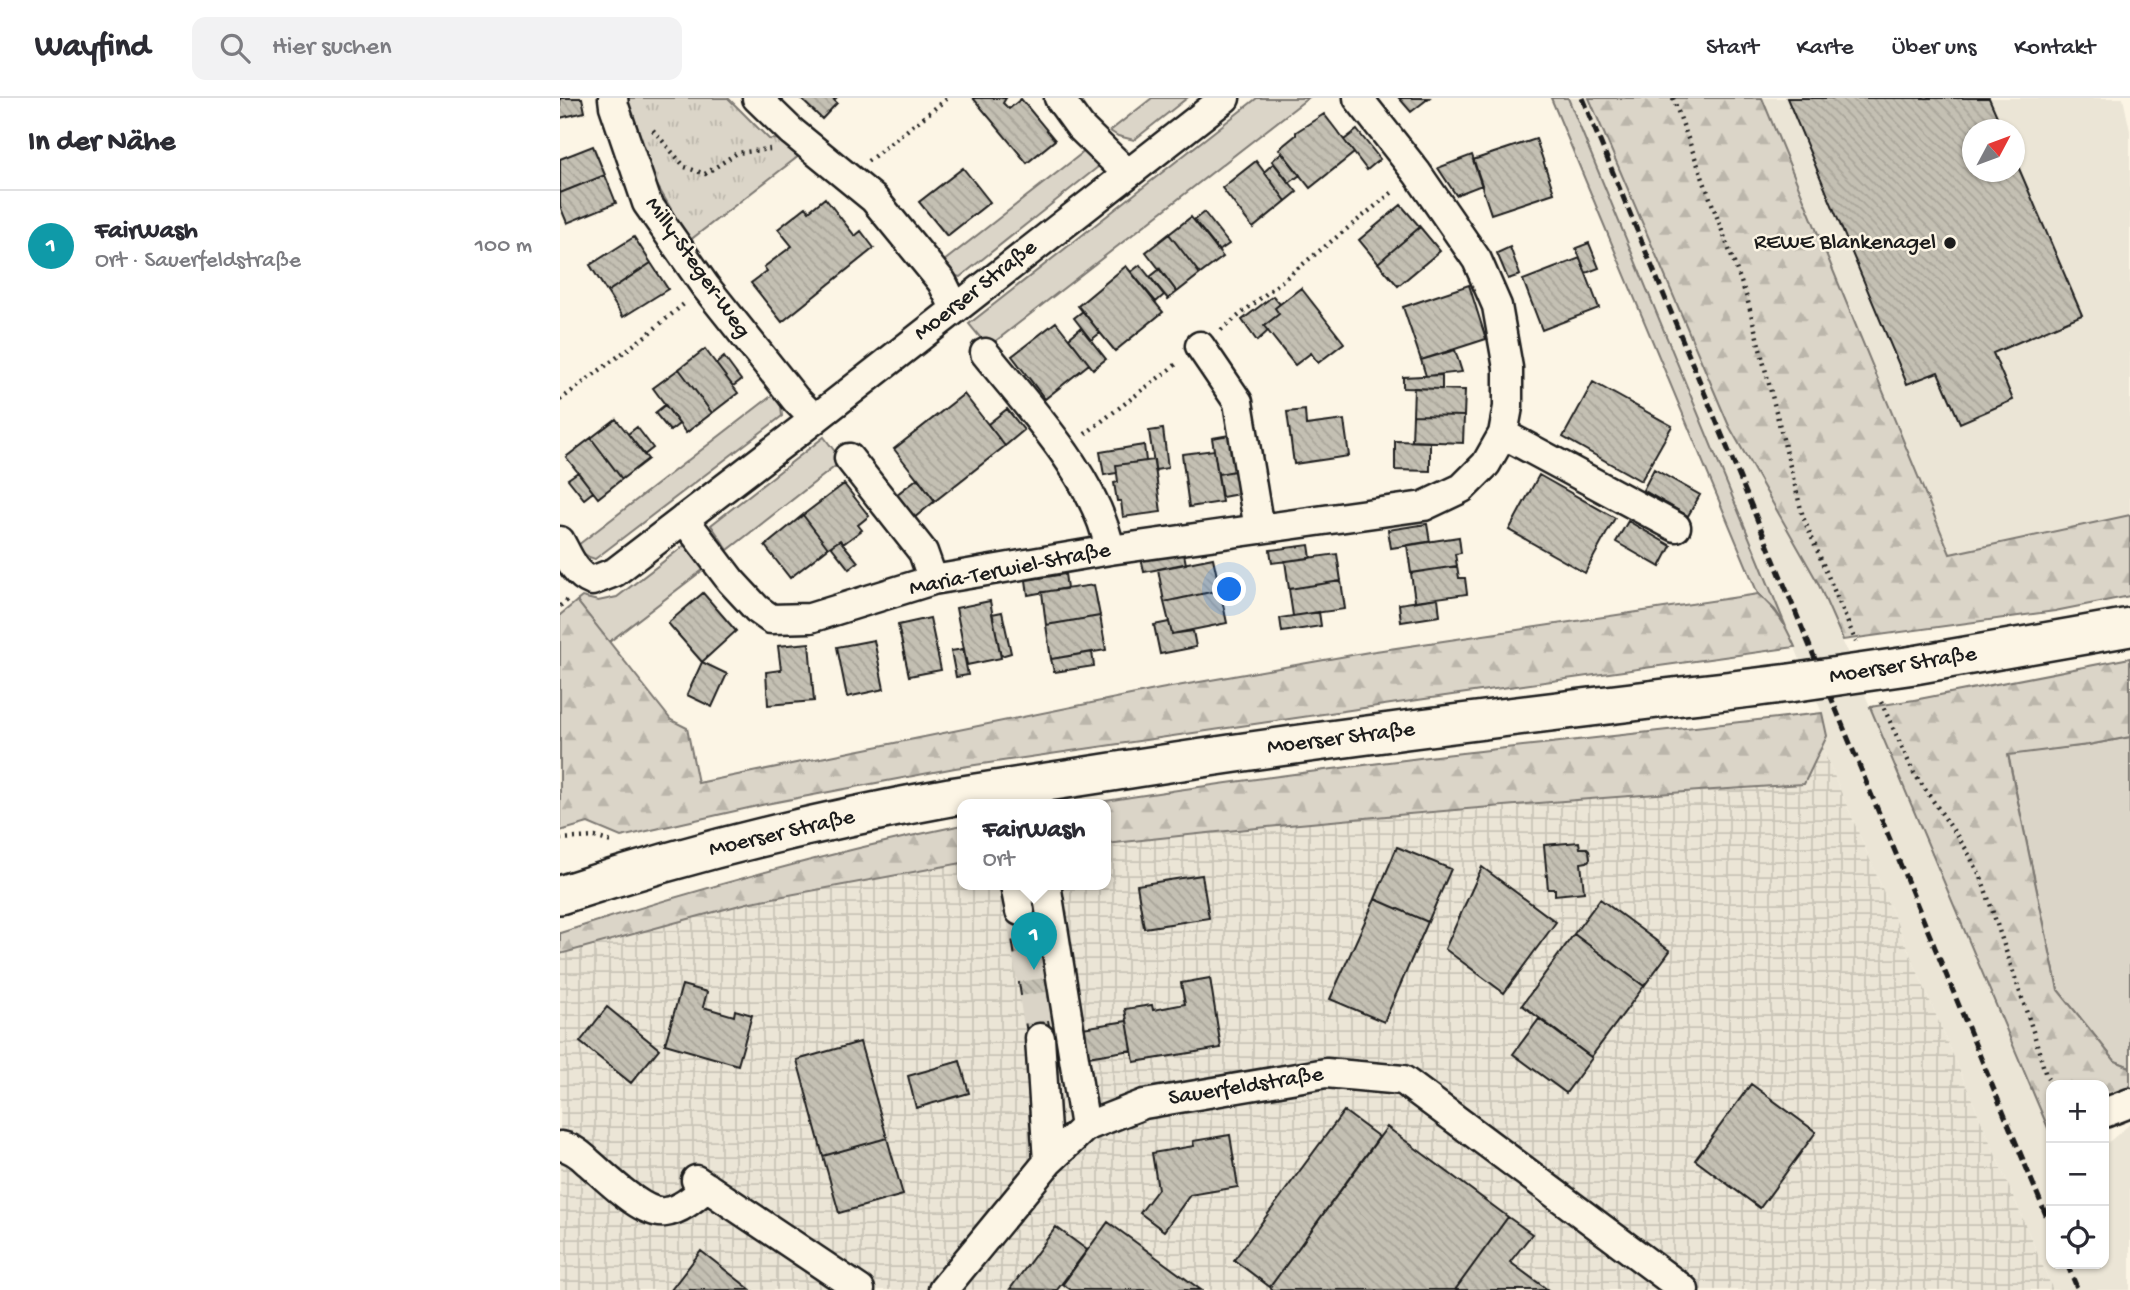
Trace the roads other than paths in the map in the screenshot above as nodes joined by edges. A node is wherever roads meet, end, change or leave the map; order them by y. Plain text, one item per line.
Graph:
1 (757, 98) edge
2 (1059, 98) edge
3 (1224, 98) edge
4 (1358, 98) edge
5 (613, 102) edge
6 (1127, 173) junction
7 (955, 308) junction
8 (1200, 346) road end
9 (985, 353) dead end
10 (815, 419) junction
11 (1503, 434) junction
12 (849, 458) dead end
13 (684, 519) junction
14 (1676, 527) dead end
15 (1259, 530) junction
16 (560, 541) edge
17 (1110, 550) junction
18 (933, 580) junction
19 (2130, 627) edge
20 (1016, 890) edge
21 (1047, 890) edge
22 (560, 895) edge
23 (1020, 911) tunnel mouth
24 (1041, 1038) tunnel mouth
25 (2130, 1102) edge
26 (2109, 1111) edge
27 (1085, 1127) junction
28 (560, 1146) edge
29 (1048, 1162) junction
30 (859, 1290) edge
31 (943, 1290) edge
32 (1684, 1290) edge

1 - 7 street
2 - 6 street
3 - 6 street, Moerser Straße
4 - 11 street, Maria-Terwiel-Straße
5 - 10 street, Milly-Steger-Weg
6 - 7 street, Moerser Straße
7 - 10 street, Moerser Straße
8 - 15 street
9 - 17 street
10 - 13 street, Moerser Straße
11 - 14 street
11 - 15 street, Maria-Terwiel-Straße
12 - 18 street
13 - 16 street, Moerser Straße
13 - 18 street, Maria-Terwiel-Straße
15 - 17 street, Maria-Terwiel-Straße
17 - 18 street, Maria-Terwiel-Straße
19 - 22 main road, Moerser Straße, bridge
20 - 23 street
21 - 27 street
24 - 29 street
25 - 26 street
27 - 29 street, Sauerfeldstraße
27 - 32 street, Sauerfeldstraße
28 - 30 street
29 - 31 street, Sauerfeldstraße

